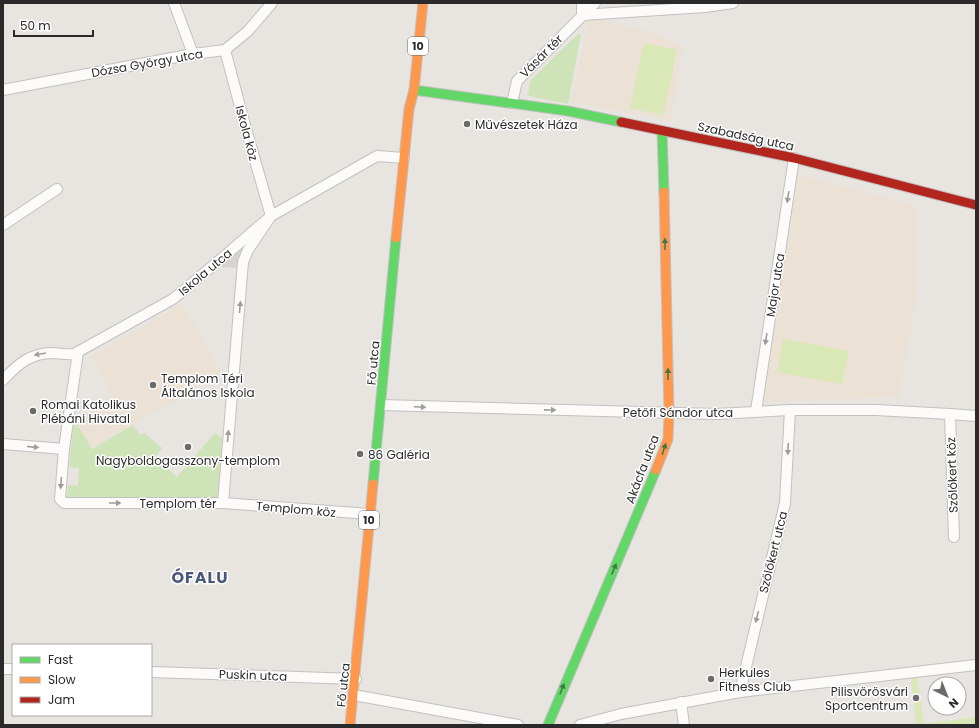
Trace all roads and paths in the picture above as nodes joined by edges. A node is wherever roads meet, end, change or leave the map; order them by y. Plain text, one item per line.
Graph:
1 (174, 3) edge
2 (272, 3) edge
3 (422, 3) edge
4 (582, 3) edge
5 (595, 3) edge
6 (732, 3) edge
7 (582, 15) junction
8 (225, 50) junction
9 (193, 54) junction
10 (3, 90) edge
11 (414, 90) junction
12 (510, 103) junction
13 (662, 131) junction
14 (404, 158) junction
15 (794, 158) junction
16 (57, 189) dead end
17 (976, 204) edge
18 (271, 216) junction
19 (3, 225) edge
20 (78, 352) junction
21 (3, 380) edge
22 (381, 405) junction
23 (790, 410) junction
24 (756, 411) junction
25 (669, 413) junction
26 (950, 414) junction
27 (976, 416) edge
28 (3, 444) edge
29 (64, 449) junction
30 (222, 503) junction
31 (369, 514) junction
32 (954, 537) dead end
33 (976, 665) edge
34 (152, 672) edge
35 (356, 678) junction
36 (740, 692) junction
37 (354, 695) junction
38 (681, 702) junction
39 (350, 725) edge
40 (518, 725) edge
41 (548, 725) edge
42 (580, 725) edge
43 (684, 725) edge

1 - 9 street
2 - 8 street
3 - 11 street, Fő utca / 10
4 - 7 street
5 - 7 street, Vásár tér
6 - 7 street
7 - 12 street, Vásár tér
8 - 9 street, Dózsa György utca
8 - 18 street, Iskola köz
9 - 10 street, Dózsa György utca
11 - 12 street
11 - 14 street, Fő utca / 10
12 - 13 street, Szabadság utca
13 - 15 street, Szabadság utca
25 -> 13 street, Akácfa utca
14 - 18 street, Iskola utca
14 - 22 street, Fő utca / 10
15 - 17 street, Szabadság utca
15 -> 24 street, Major utca
16 - 19 street
18 - 20 street, Iskola utca
30 -> 18 street, Templom tér
20 -> 21 street, Iskola utca
20 - 29 street, Templom tér
22 -> 25 street, Petőfi Sándor utca
22 - 31 street, Fő utca / 10
23 - 24 street, Petőfi Sándor utca
23 - 26 street, Petőfi Sándor utca
23 -> 36 street, Szőlőkert utca
24 - 25 street, Petőfi Sándor utca
41 -> 25 street, Akácfa utca
26 - 27 street, Petőfi Sándor utca
26 - 32 street, Szőlőkert köz
28 -> 29 street
29 -> 30 street, Templom tér
30 - 31 street, Templom köz
31 - 35 street, Fő utca / 10
33 - 36 street
34 - 35 street, Puskin utca
35 - 37 street, Fő utca / 10
36 - 38 street
37 - 39 street, Fő utca / 10
37 - 40 street
38 - 42 street
38 - 43 street

